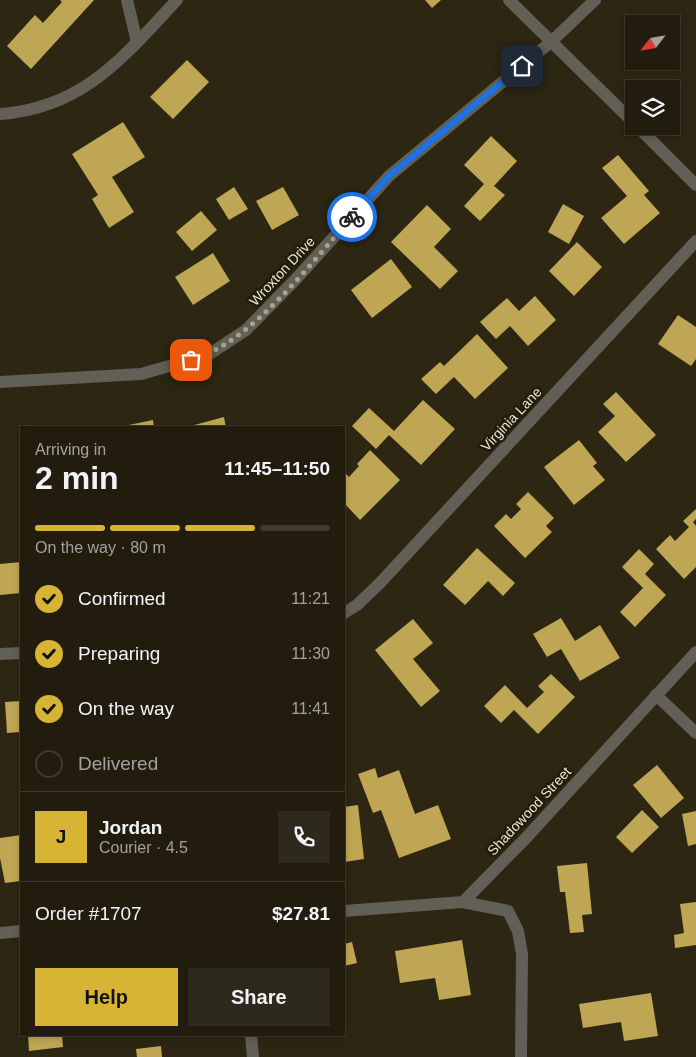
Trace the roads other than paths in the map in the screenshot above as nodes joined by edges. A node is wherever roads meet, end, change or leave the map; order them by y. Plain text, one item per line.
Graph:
1 (127, 0) edge
2 (177, 0) edge
3 (509, 0) edge
4 (595, 0) edge
5 (552, 41) junction
6 (137, 42) junction
7 (0, 114) edge
8 (625, 114) edge
9 (646, 135) edge
10 (696, 185) edge
11 (696, 241) edge
12 (0, 382) edge
13 (345, 612) edge
14 (696, 652) edge
15 (20, 653) edge
16 (0, 654) edge
17 (656, 695) junction
18 (696, 733) edge
19 (463, 902) junction
20 (345, 911) edge
21 (20, 932) edge
22 (0, 933) edge
23 (251, 1036) edge
24 (252, 1057) edge
25 (522, 1057) edge

1 - 6 street
2 - 6 street
3 - 5 street
4 - 5 street, Wroxton Drive
5 - 8 street
5 - 12 street, Wroxton Drive
6 - 7 street
9 - 10 street
11 - 13 street, Virginia Lane
14 - 17 street, Shadowood Street
15 - 16 street
17 - 18 street
17 - 19 street, Shadowood Street
19 - 20 street
19 - 25 street
21 - 22 street
23 - 24 street

